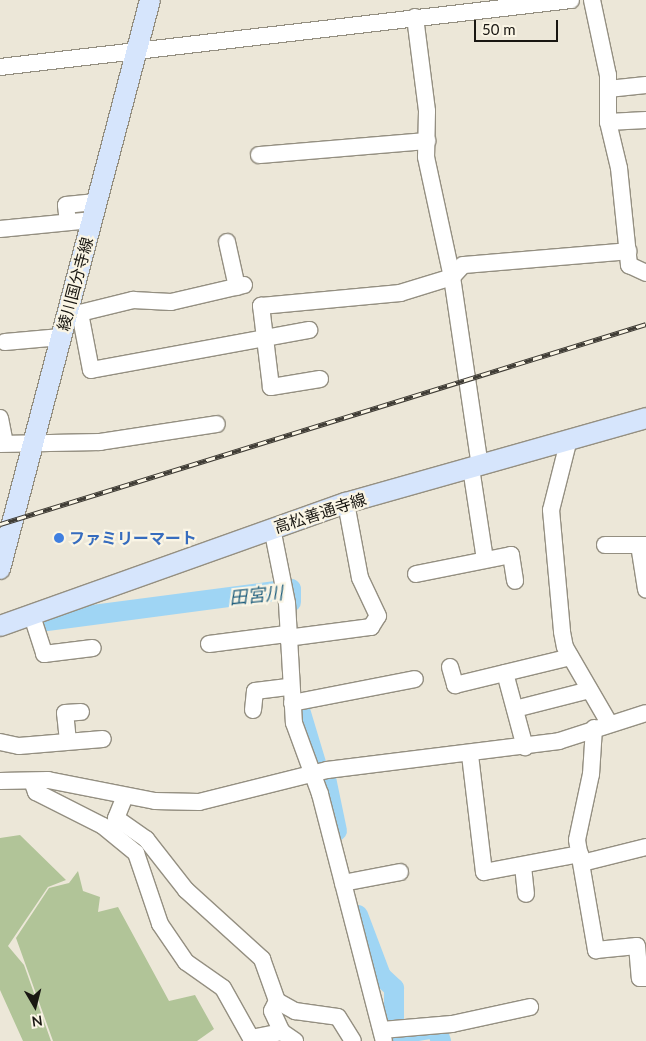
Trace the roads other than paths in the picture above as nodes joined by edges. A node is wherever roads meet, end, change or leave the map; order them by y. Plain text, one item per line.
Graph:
1 (150, 0) edge
2 (571, 0) edge
3 (592, 0) edge
4 (415, 17) junction
5 (135, 54) junction
6 (0, 67) edge
7 (646, 85) edge
8 (608, 89) junction
9 (646, 120) edge
10 (608, 122) junction
11 (427, 140) junction
12 (259, 154) dead end
13 (94, 211) junction
14 (68, 222) junction
15 (0, 230) edge
16 (227, 242) dead end
17 (628, 251) junction
18 (646, 274) edge
19 (452, 277) junction
20 (74, 312) junction
21 (309, 330) dead end
22 (61, 338) junction
23 (264, 339) junction
24 (5, 342) dead end
25 (320, 379) dead end
26 (0, 418) edge
27 (646, 418) edge
28 (217, 424) dead end
29 (569, 439) junction
30 (33, 442) junction
31 (3, 444) edge
32 (475, 467) junction
33 (346, 503) junction
34 (272, 528) junction
35 (605, 545) dead end
36 (643, 545) edge
37 (485, 559) junction
38 (0, 569) edge
39 (416, 574) dead end
40 (514, 581) dead end
41 (646, 589) edge
42 (32, 616) junction
43 (0, 626) edge
44 (290, 636) junction
45 (209, 644) dead end
46 (93, 648) dead end
47 (571, 657) junction
48 (450, 667) dead end
49 (506, 673) junction
50 (415, 679) dead end
51 (590, 690) junction
52 (295, 697) junction
53 (515, 709) junction
54 (252, 710) dead end
55 (81, 712) dead end
56 (646, 714) edge
57 (601, 726) junction
58 (103, 739) dead end
59 (68, 741) junction
60 (0, 742) edge
61 (525, 747) junction
62 (470, 754) junction
63 (313, 773) junction
64 (0, 781) edge
65 (32, 781) junction
66 (125, 796) junction
67 (646, 847) edge
68 (581, 859) junction
69 (523, 866) junction
70 (400, 872) dead end
71 (343, 883) junction
72 (526, 894) dead end
73 (646, 978) edge
74 (276, 1001) junction
75 (530, 1007) dead end
76 (389, 1032) edge
77 (289, 1037) edge
78 (353, 1041) edge

1 - 5 main road, 綾川国分寺線
2 - 4 street
3 - 8 street
4 - 5 street
4 - 11 street
5 - 6 street
5 - 13 main road, 綾川国分寺線
7 - 8 street
8 - 10 street
9 - 10 street
10 - 17 street
11 - 12 street
11 - 19 street
13 - 14 street
13 - 14 street
13 - 20 main road, 綾川国分寺線
14 - 15 street
16 - 20 street
17 - 18 street
17 - 19 street
19 - 23 street
19 - 32 street
20 - 22 main road, 綾川国分寺線
20 - 23 street
21 - 23 street
22 - 24 street
22 - 30 main road, 綾川国分寺線
23 - 25 street
26 - 31 street
27 - 29 main road, 高松善通寺線
28 - 30 street
29 - 32 main road, 高松善通寺線
29 - 47 street
30 - 31 street
30 - 38 main road, 綾川国分寺線
32 - 33 main road, 高松善通寺線
32 - 37 street
33 - 34 main road, 高松善通寺線
33 - 44 street
34 - 42 main road, 高松善通寺線
34 - 44 street
35 - 36 street
36 - 41 street
37 - 39 street
37 - 40 street
42 - 43 main road, 高松善通寺線
42 - 46 street
44 - 45 street
44 - 52 street
47 - 49 street
47 - 51 street
48 - 49 street
49 - 53 street
50 - 52 street
51 - 53 street
51 - 57 street
52 - 54 street
52 - 63 street
53 - 61 street
55 - 59 street
56 - 57 street
57 - 61 street
57 - 68 street
58 - 59 street
59 - 60 street
61 - 62 street
62 - 63 street
62 - 69 street
63 - 66 street
63 - 71 street
64 - 65 street
65 - 66 street
65 - 77 street
66 - 74 street
67 - 68 street
68 - 69 street
68 - 73 street
69 - 72 street
70 - 71 street
71 - 76 street
74 - 77 street
74 - 78 street
75 - 76 street

